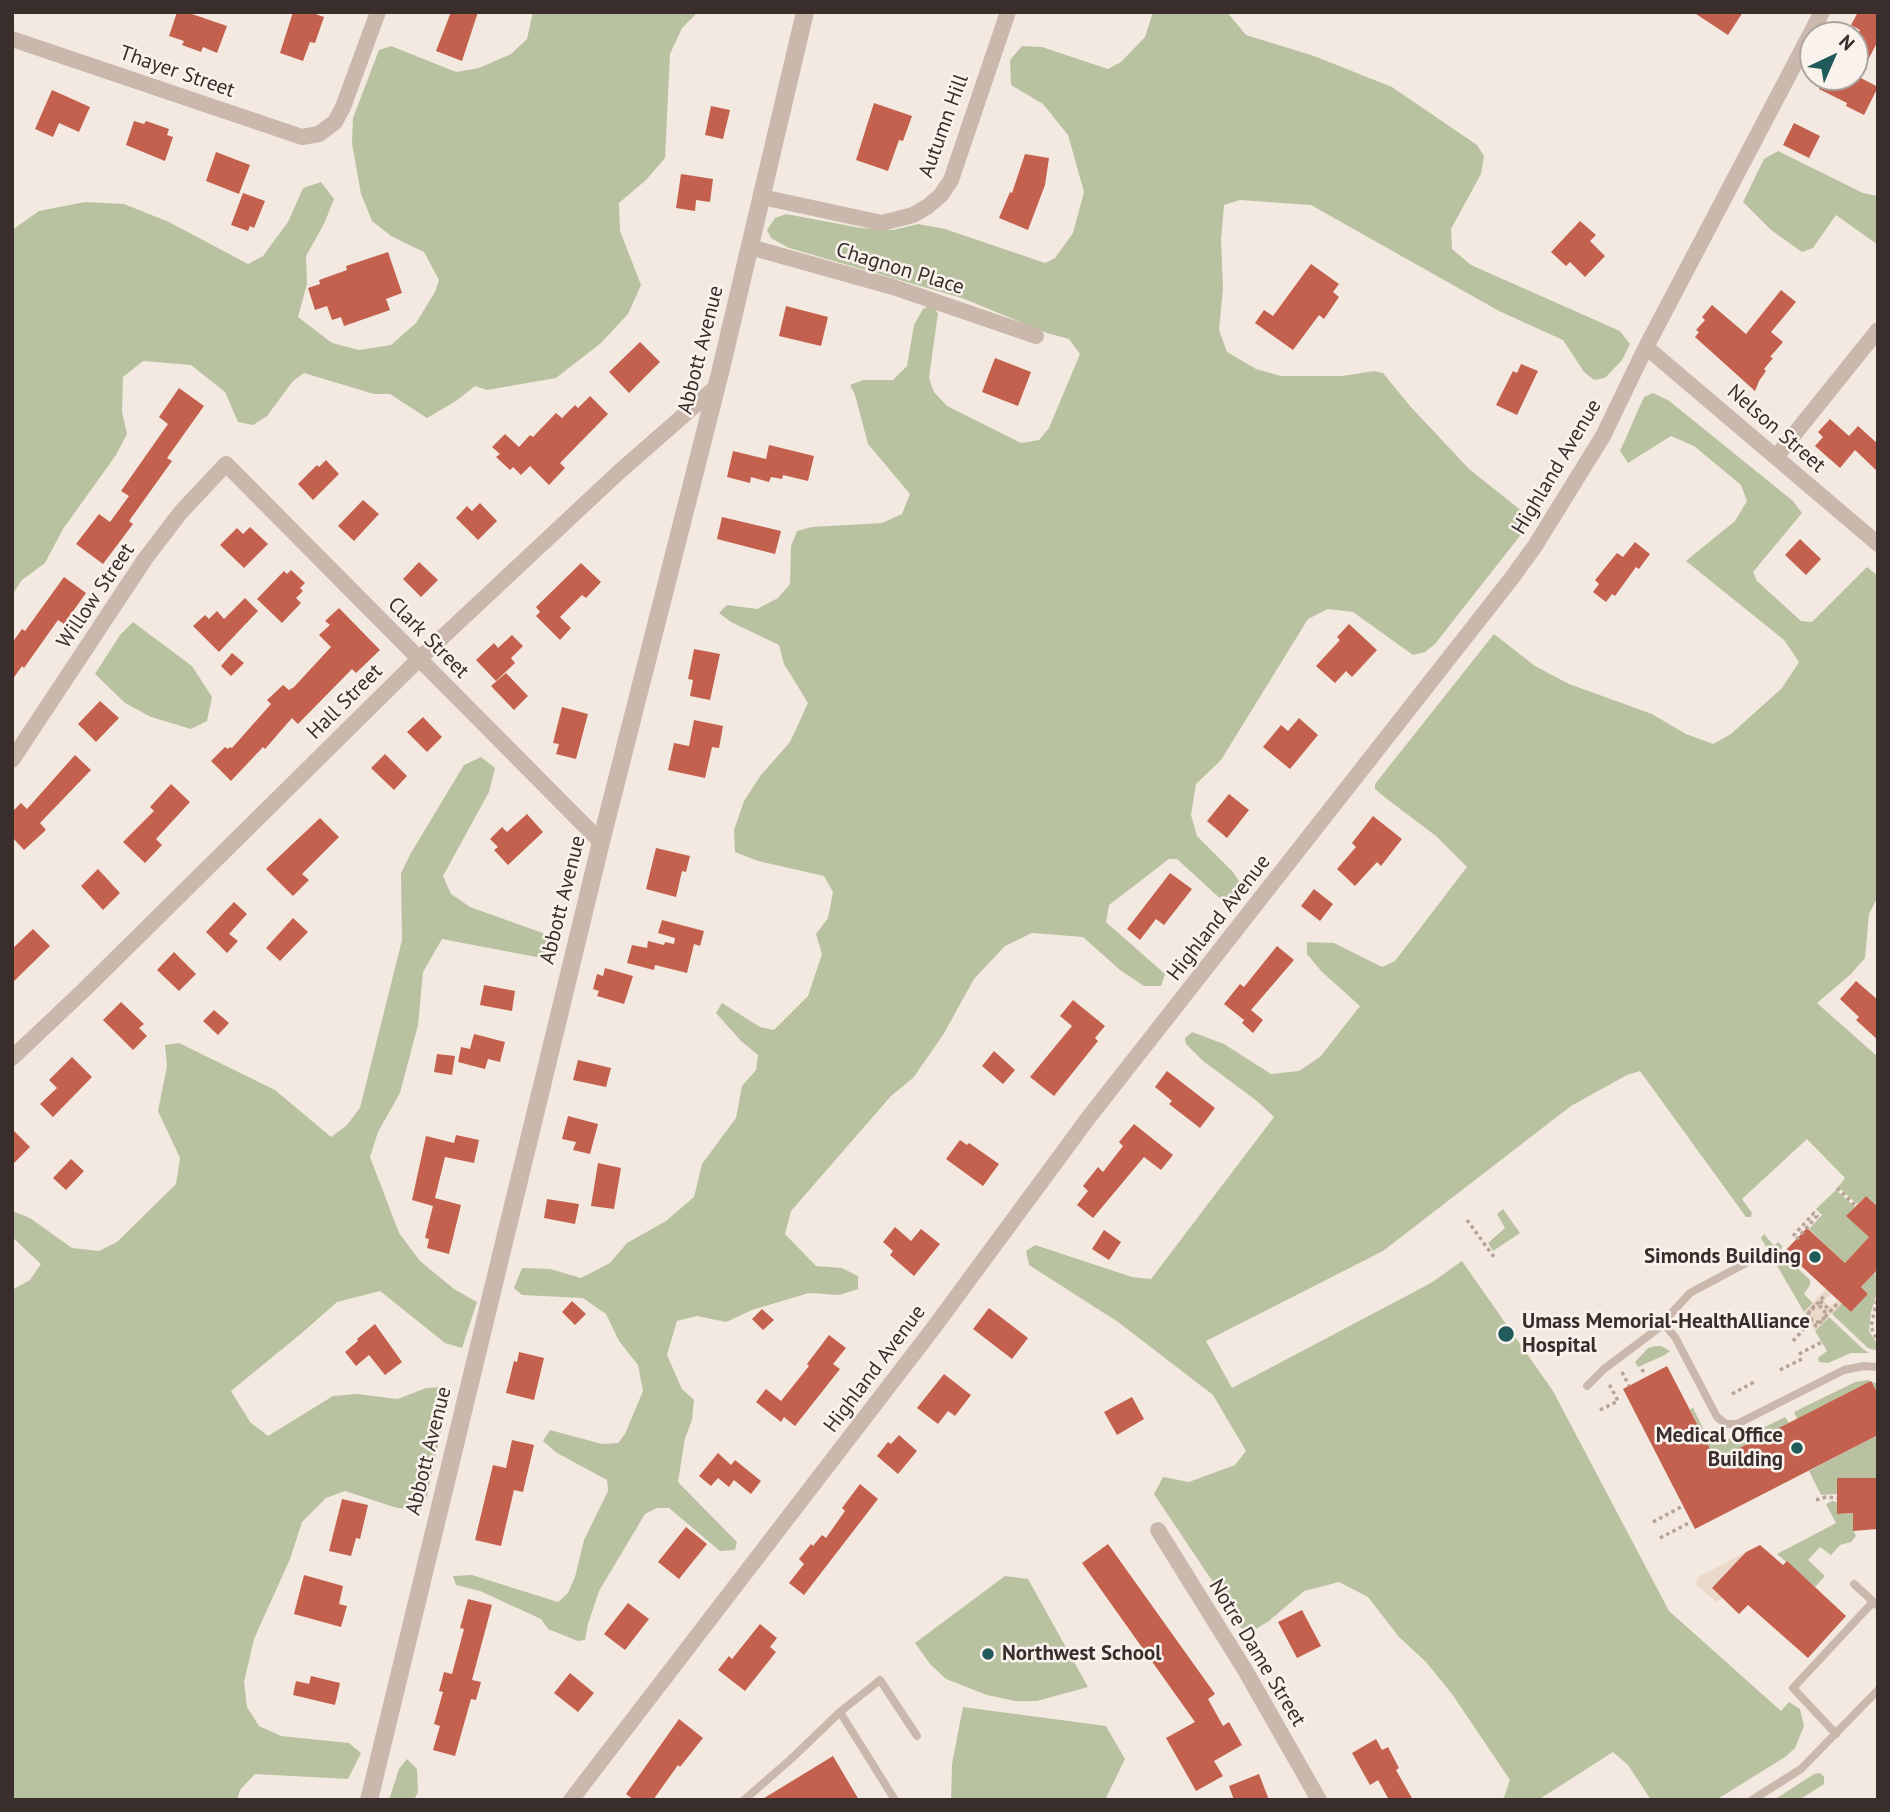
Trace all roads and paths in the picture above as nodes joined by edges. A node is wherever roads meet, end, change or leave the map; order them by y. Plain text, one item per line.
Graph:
1 (379, 12) edge
2 (806, 12) edge
3 (1008, 12) edge
4 (1822, 12) edge
5 (12, 39) edge
6 (762, 197) junction
7 (750, 247) junction
8 (1878, 330) edge
9 (1036, 336) dead end
10 (1646, 347) junction
11 (716, 387) junction
12 (1776, 457) junction
13 (226, 464) joint
14 (1878, 544) edge
15 (419, 659) junction
16 (12, 760) edge
17 (601, 842) junction
18 (12, 1058) edge
19 (1837, 1188) dead end
20 (1856, 1206) dead end
21 (1467, 1220) dead end
22 (1794, 1238) joint
23 (1494, 1256) dead end
24 (1748, 1262) dead end
25 (1826, 1294) dead end
26 (1878, 1294) edge
27 (1820, 1301) junction
28 (1837, 1304) dead end
29 (1825, 1306) junction
30 (1812, 1309) junction
31 (1830, 1311) junction
32 (1811, 1319) junction
33 (1823, 1320) junction
34 (1663, 1323) junction
35 (1793, 1341) dead end
36 (1822, 1342) dead end
37 (1878, 1342) edge
38 (1878, 1367) edge
39 (1603, 1370) junction
40 (1780, 1370) dead end
41 (1756, 1381) dead end
42 (1587, 1386) dead end
43 (1732, 1394) dead end
44 (1600, 1410) dead end
45 (1837, 1498) dead end
46 (1816, 1500) dead end
47 (1683, 1506) dead end
48 (1653, 1522) dead end
49 (1691, 1522) dead end
50 (1158, 1530) dead end
51 (1660, 1538) dead end
52 (1854, 1584) dead end
53 (1876, 1604) edge
54 (1878, 1690) edge
55 (840, 1712) junction
56 (1836, 1734) junction
57 (917, 1736) dead end
58 (369, 1800) edge
59 (571, 1800) edge
60 (744, 1800) edge
61 (895, 1800) edge
62 (1319, 1800) edge
63 (1752, 1800) edge

1 - 5 street, Thayer Street
2 - 6 street, Abbott Avenue
3 - 6 street, Autumn Hill
4 - 10 street, Highland Avenue
6 - 7 street, Abbott Avenue
7 - 9 street, Chagnon Place
7 - 11 street, Abbott Avenue
8 - 12 street
10 - 12 street, Nelson Street
10 - 59 street, Highland Avenue
11 - 15 street, Hall Street
11 - 17 street, Abbott Avenue
12 - 14 street, Nelson Street
13 - 15 street, Clark Street
13 - 16 street, Willow Street
15 - 17 street, Clark Street
15 - 18 street, Hall Street
17 - 58 street, Abbott Avenue
19 - 20 path
21 - 23 path
22 - 22 path
24 - 34 lane
25 - 27 path
26 - 37 path
27 - 29 path
27 - 30 path
28 - 31 path
29 - 30 path
29 - 31 path
29 - 33 path
30 - 32 path
31 - 33 path
32 - 33 path
32 - 35 path
34 - 38 lane
34 - 39 lane
36 - 40 path
39 - 42 lane
39 - 44 path
41 - 43 path
45 - 46 path
47 - 48 path
49 - 51 path
50 - 62 street, Notre Dame Street
52 - 53 lane
53 - 56 lane
54 - 56 lane
55 - 57 lane
55 - 60 lane
55 - 61 lane
56 - 63 lane

